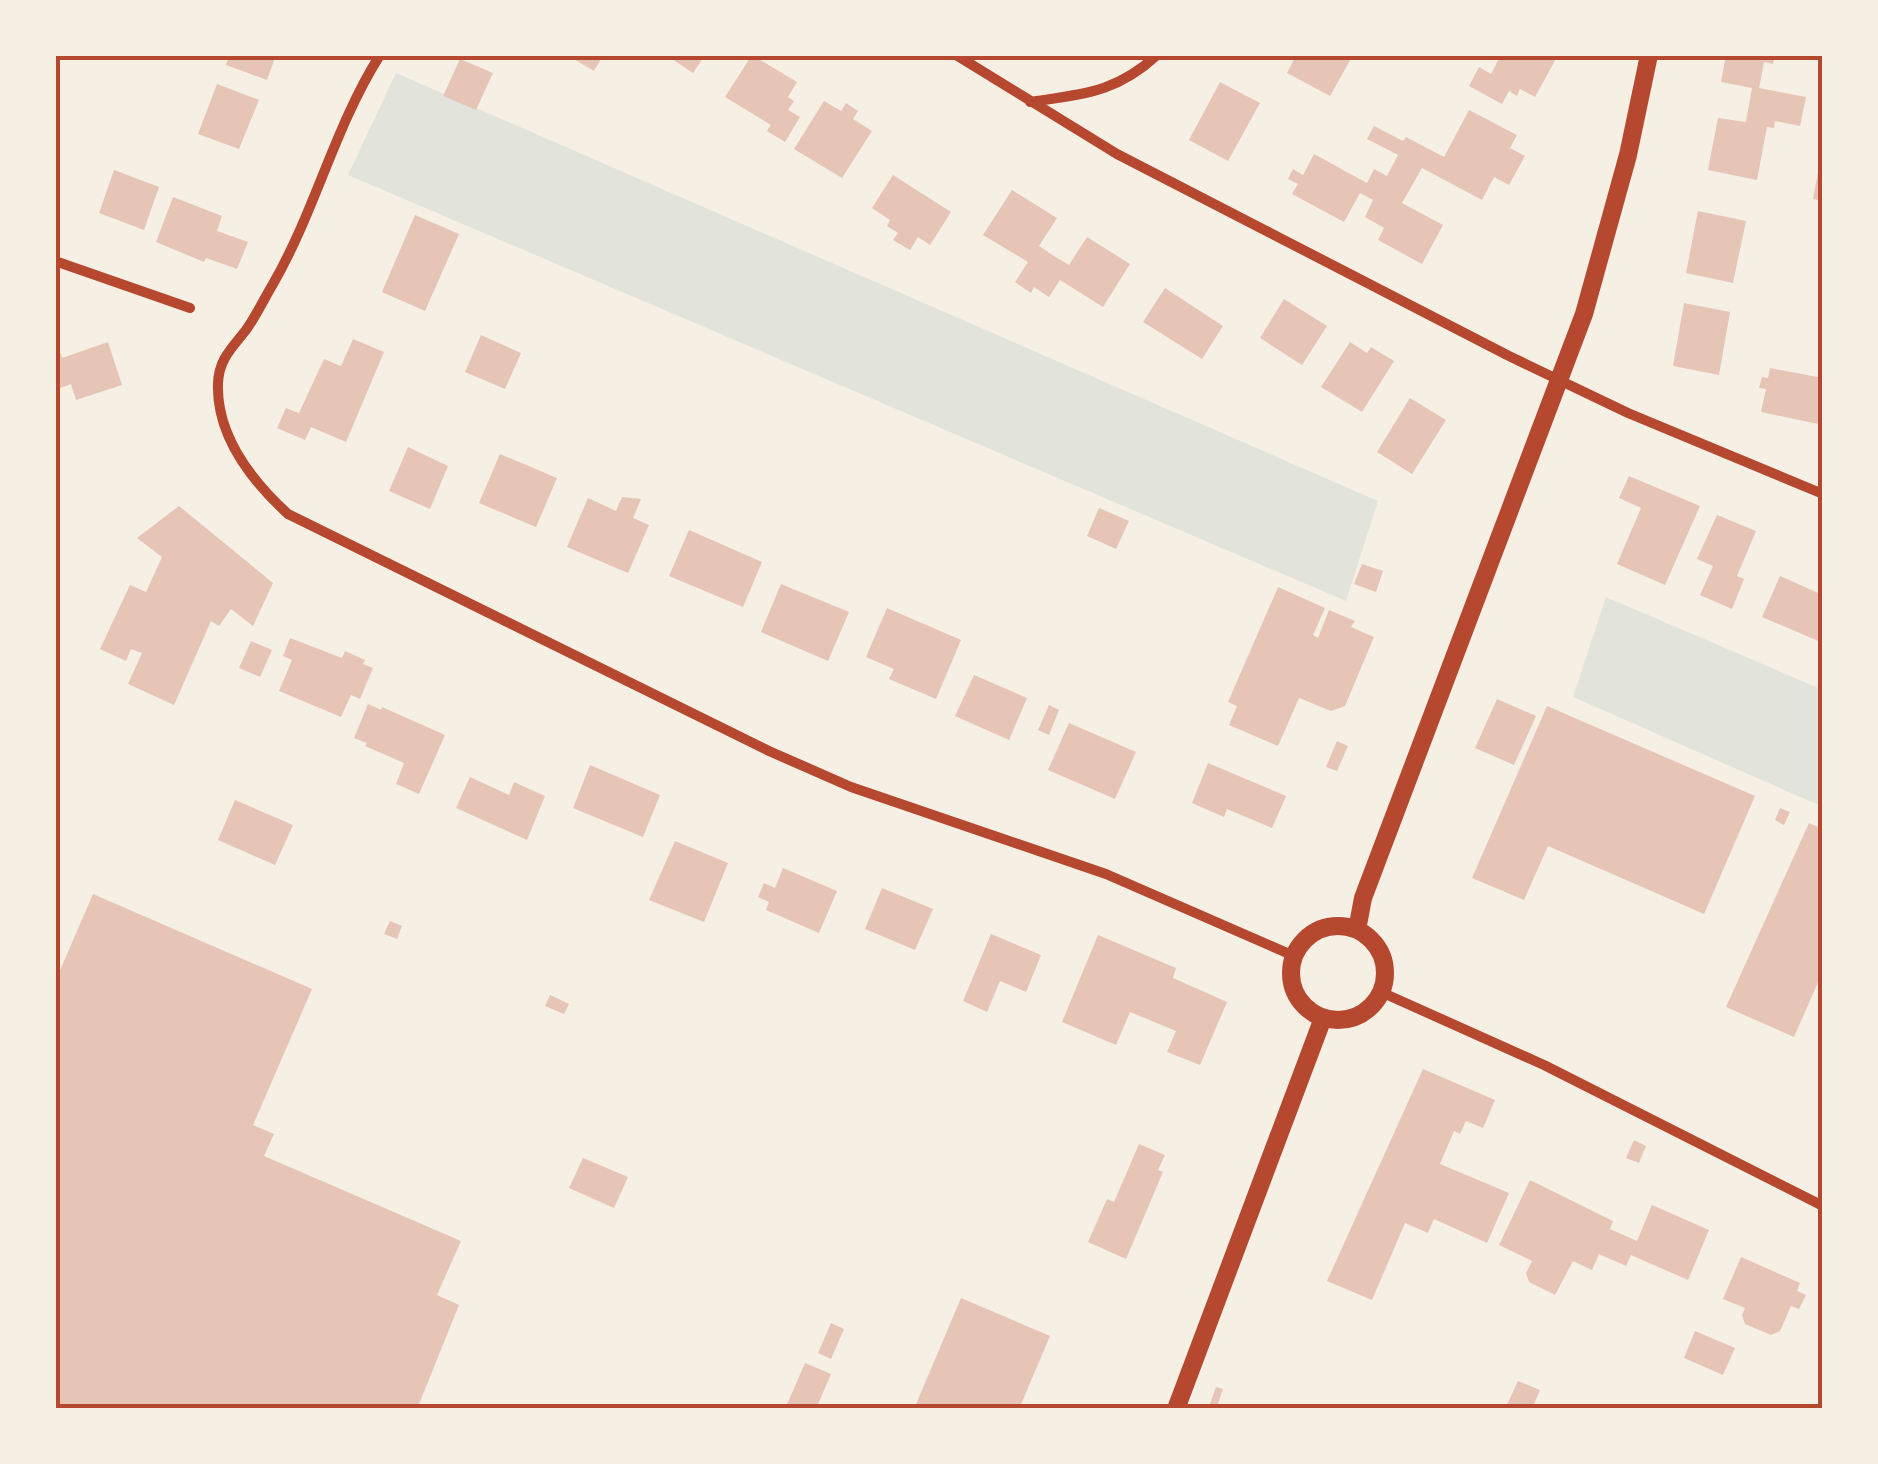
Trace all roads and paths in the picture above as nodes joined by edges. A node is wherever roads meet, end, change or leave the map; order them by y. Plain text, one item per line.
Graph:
1 (380, 55) edge
2 (956, 55) edge
3 (1157, 55) edge
4 (1650, 55) edge
5 (1028, 102) junction
6 (55, 261) edge
7 (190, 308) dead end
8 (1556, 380) junction
9 (1823, 494) edge
10 (1356, 930) junction
11 (1294, 956) junction
12 (1381, 992) junction
13 (1323, 1018) junction
14 (1823, 1206) edge
15 (1176, 1409) edge

1 - 11 street
2 - 5 street
3 - 5 street
4 - 8 street
5 - 8 street
6 - 7 street
8 - 9 street
8 - 10 street
10 - 11 street
10 - 12 street
11 - 13 street
12 - 13 street
12 - 14 street
13 - 15 street

